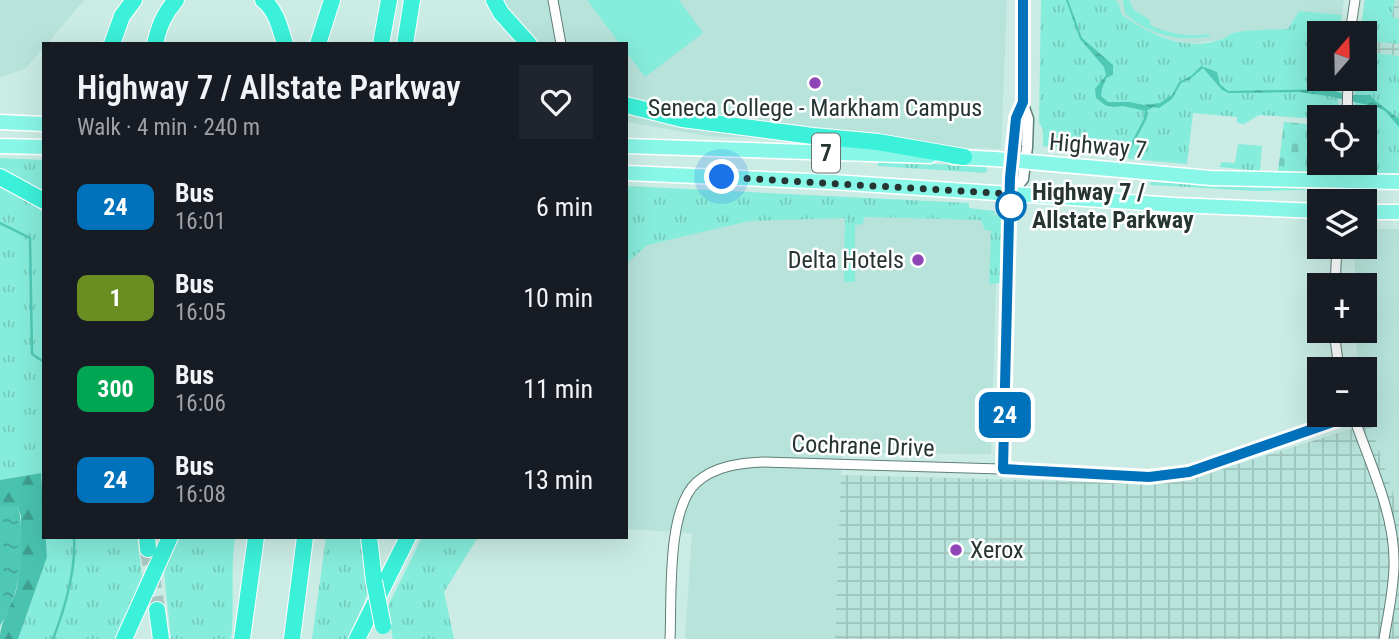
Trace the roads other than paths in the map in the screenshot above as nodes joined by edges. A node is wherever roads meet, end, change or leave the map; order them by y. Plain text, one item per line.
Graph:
1 (134, 0) edge
2 (176, 0) edge
3 (263, 0) edge
4 (334, 0) edge
5 (388, 0) edge
6 (412, 0) edge
7 (494, 0) edge
8 (553, 0) edge
9 (1023, 0) edge
10 (1354, 0) edge
11 (1351, 21) edge
12 (113, 42) edge
13 (155, 42) edge
14 (284, 42) edge
15 (319, 42) edge
16 (329, 42) edge
17 (381, 42) edge
18 (405, 42) edge
19 (527, 42) edge
20 (561, 42) edge
21 (628, 106) edge
22 (0, 122) edge
23 (42, 124) edge
24 (0, 146) edge
25 (628, 146) edge
26 (42, 148) edge
27 (964, 158) junction
28 (1019, 161) junction
29 (628, 173) edge
30 (1342, 175) edge
31 (0, 177) edge
32 (1340, 181) junction
33 (1399, 182) edge
34 (1340, 189) edge
35 (1011, 194) junction
36 (42, 200) edge
37 (1307, 210) edge
38 (1377, 212) edge
39 (1399, 212) edge
40 (1321, 427) edge
41 (1357, 427) edge
42 (1003, 469) junction
43 (170, 539) edge
44 (170, 539) edge
45 (256, 539) edge
46 (305, 539) edge
47 (369, 539) edge
48 (407, 539) edge
49 (1396, 586) edge
50 (157, 610) tunnel mouth
51 (385, 635) edge
52 (124, 639) edge
53 (133, 639) edge
54 (161, 639) edge
55 (242, 639) edge
56 (292, 639) edge
57 (357, 639) edge
58 (670, 639) edge
59 (1384, 639) edge

1 - 12 highway
2 - 13 highway
3 - 14 highway
4 - 15 highway
4 - 16 highway
5 - 17 highway
6 - 18 highway
7 - 19 highway
8 - 20 street
9 - 28 street
10 - 11 street
21 - 27 highway
22 - 23 main road
24 - 26 main road
25 - 27 main road, Highway 7 / 7
27 - 28 main road, Highway 7 / 7
28 - 32 main road, Highway 7 / 7
28 - 35 street
29 - 35 main road, 7
30 - 32 street
31 - 36 highway
32 - 33 main road, Highway 7 / 7
32 - 34 street
35 - 37 main road, 7
35 - 42 street
38 - 39 main road
40 - 42 street, Cochrane Drive
41 - 49 street, Cochrane Drive
42 - 58 street, Cochrane Drive
43 - 52 highway
44 - 53 highway
45 - 55 highway
46 - 56 highway
47 - 51 highway, bridge
48 - 57 highway
49 - 59 street, Cochrane Drive
50 - 54 highway

